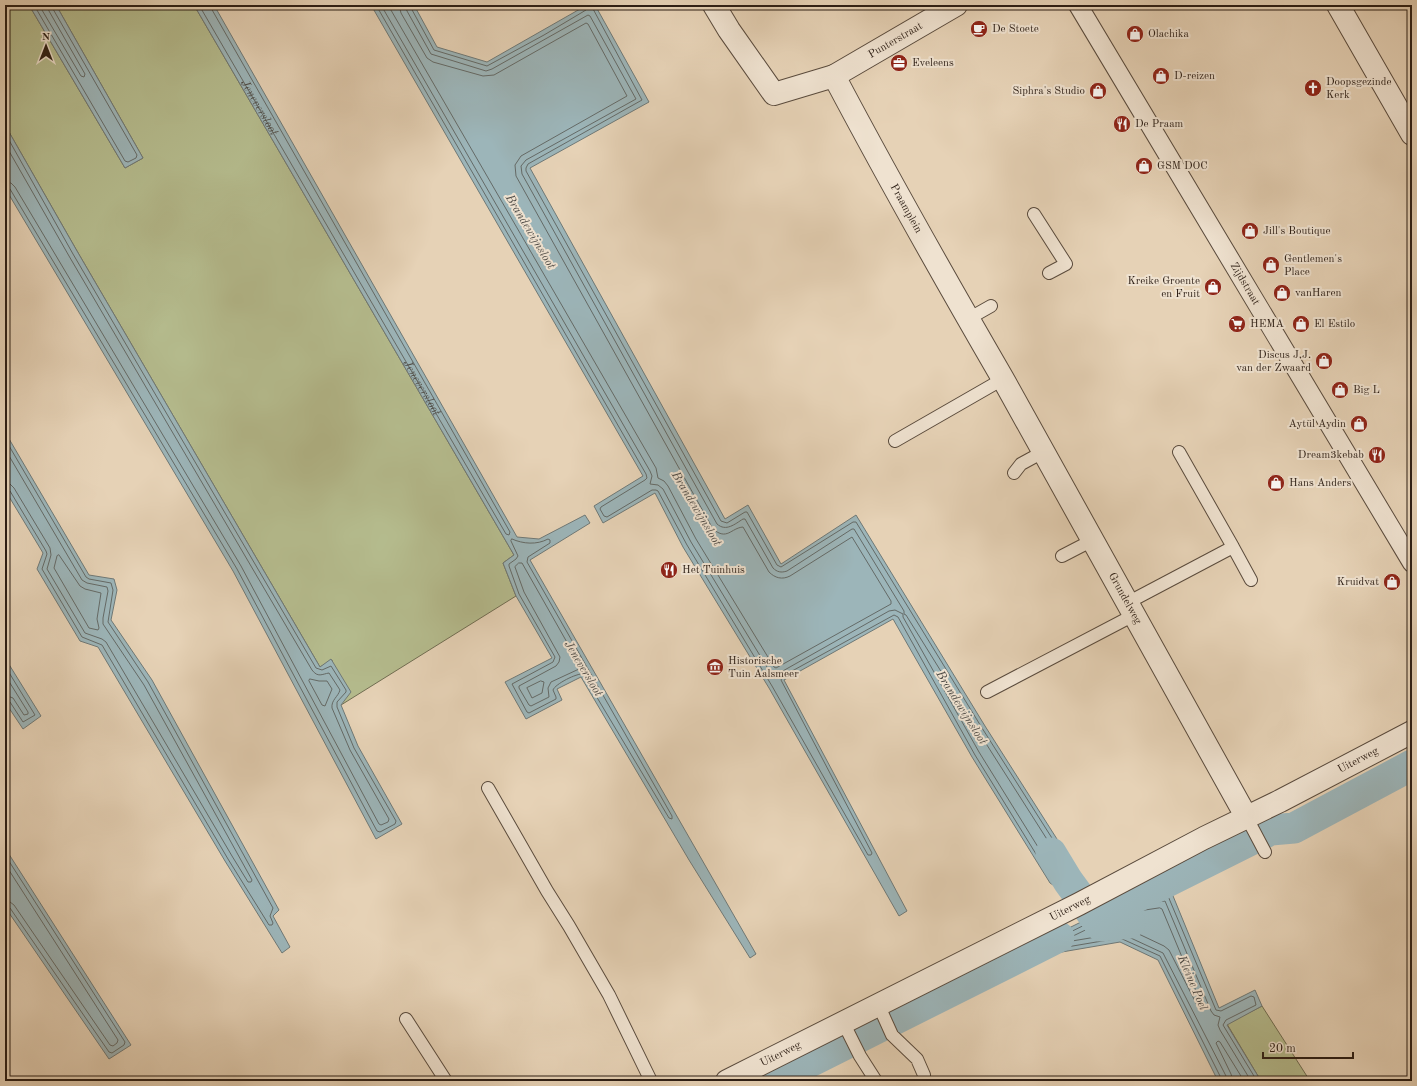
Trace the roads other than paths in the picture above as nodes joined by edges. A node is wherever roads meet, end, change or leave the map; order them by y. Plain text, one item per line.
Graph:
1 (714, 5) edge
2 (956, 5) edge
3 (1078, 5) edge
4 (1338, 5) edge
5 (834, 76) junction
6 (1412, 134) edge
7 (1034, 214) dead end
8 (1049, 273) dead end
9 (990, 306) dead end
10 (968, 319) junction
11 (1003, 379) junction
12 (895, 441) dead end
13 (1043, 452) junction
14 (1179, 452) dead end
15 (1014, 473) dead end
16 (1093, 540) junction
17 (1232, 547) junction
18 (1062, 556) dead end
19 (1412, 563) edge
20 (1251, 580) dead end
21 (1131, 609) junction
22 (987, 692) dead end
23 (1412, 732) edge
24 (488, 788) dead end
25 (1247, 818) junction
26 (1265, 852) dead end
27 (881, 1012) junction
28 (406, 1019) dead end
29 (846, 1028) junction
30 (924, 1075) dead end
31 (446, 1081) edge
32 (651, 1081) edge
33 (727, 1081) edge
34 (876, 1081) edge

1 - 5 street
2 - 5 street, Punterstraat
3 - 19 street, Zijdstraat
4 - 6 street
5 - 10 street, Praamplein
7 - 8 lane
9 - 10 lane
10 - 11 street, Praamplein
11 - 12 lane
11 - 13 street, Grundelweg
13 - 15 lane
13 - 16 street, Grundelweg
14 - 17 lane
16 - 18 lane
16 - 21 street, Grundelweg
17 - 20 lane
17 - 21 lane
21 - 22 lane
21 - 25 street, Grundelweg
23 - 25 street, Uiterweg
24 - 32 lane
25 - 26 lane
25 - 27 street, Uiterweg
27 - 29 street, Uiterweg
27 - 30 lane
28 - 31 lane
29 - 33 street, Uiterweg
29 - 34 lane

